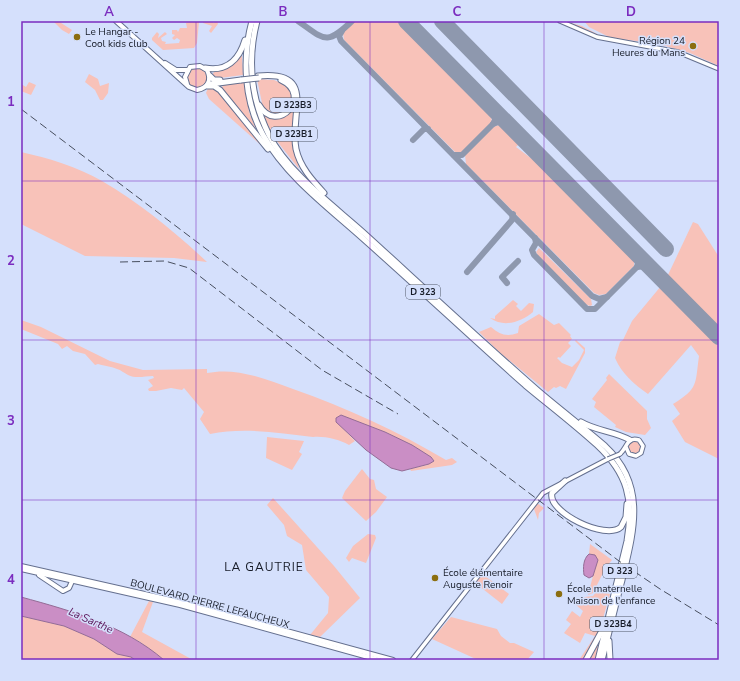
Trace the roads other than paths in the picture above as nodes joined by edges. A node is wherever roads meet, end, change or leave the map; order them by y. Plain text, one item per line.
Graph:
1 (117, 21) edge
2 (251, 21) edge
3 (257, 21) edge
4 (560, 21) edge
5 (205, 68) junction
6 (188, 69) junction
7 (719, 69) edge
8 (210, 76) junction
9 (258, 77) junction
10 (241, 79) junction
11 (187, 84) junction
12 (207, 86) junction
13 (255, 96) junction
14 (310, 190) junction
15 (337, 209) junction
16 (391, 258) junction
17 (454, 307) dead end
18 (475, 330) dead end
19 (497, 353) junction
20 (574, 420) junction
21 (630, 440) junction
22 (626, 447) junction
23 (628, 453) junction
24 (620, 454) junction
25 (618, 468) junction
26 (565, 481) junction
27 (21, 566) edge
28 (21, 569) edge
29 (33, 572) junction
30 (72, 580) junction
31 (620, 588) junction
32 (612, 602) junction
33 (379, 660) edge
34 (393, 660) edge
35 (412, 660) edge
36 (587, 660) edge
37 (598, 660) edge
38 (602, 660) edge
39 (610, 660) edge

1 - 6 main road
1 - 11 main road
2 - 5 highway
2 - 14 highway, D 323
3 - 13 highway, D 323
4 - 7 street
5 - 6 main road
5 - 8 main road
6 - 11 main road
8 - 10 highway
8 - 12 main road
9 - 10 highway, bridge
9 - 13 highway, D 323B3
9 - 15 highway, D 323B1
10 - 12 highway
11 - 12 main road
12 - 14 highway
13 - 15 highway, D 323
14 - 25 highway, D 323
15 - 16 highway, D 323
16 - 17 highway
16 - 19 highway, D 323
18 - 19 highway
19 - 20 highway, D 323
20 - 21 highway
20 - 31 highway, D 323
21 - 22 street
21 - 23 street
22 - 23 street
22 - 24 street
23 - 24 street
24 - 26 street, bridge
25 - 26 highway
25 - 32 highway, D 323
26 - 35 street
27 - 30 main road, BOULEVARD PIERRE LEFAUCHEUX
28 - 29 main road, BOULEVARD PIERRE LEFAUCHEUX
29 - 30 main road, BOULEVARD PIERRE LEFAUCHEUX
29 - 30 main road
30 - 33 main road, BOULEVARD PIERRE LEFAUCHEUX
30 - 34 main road, BOULEVARD PIERRE LEFAUCHEUX
31 - 38 highway, D 323
31 - 39 highway, D 323B4
32 - 36 highway
32 - 37 highway, D 323

